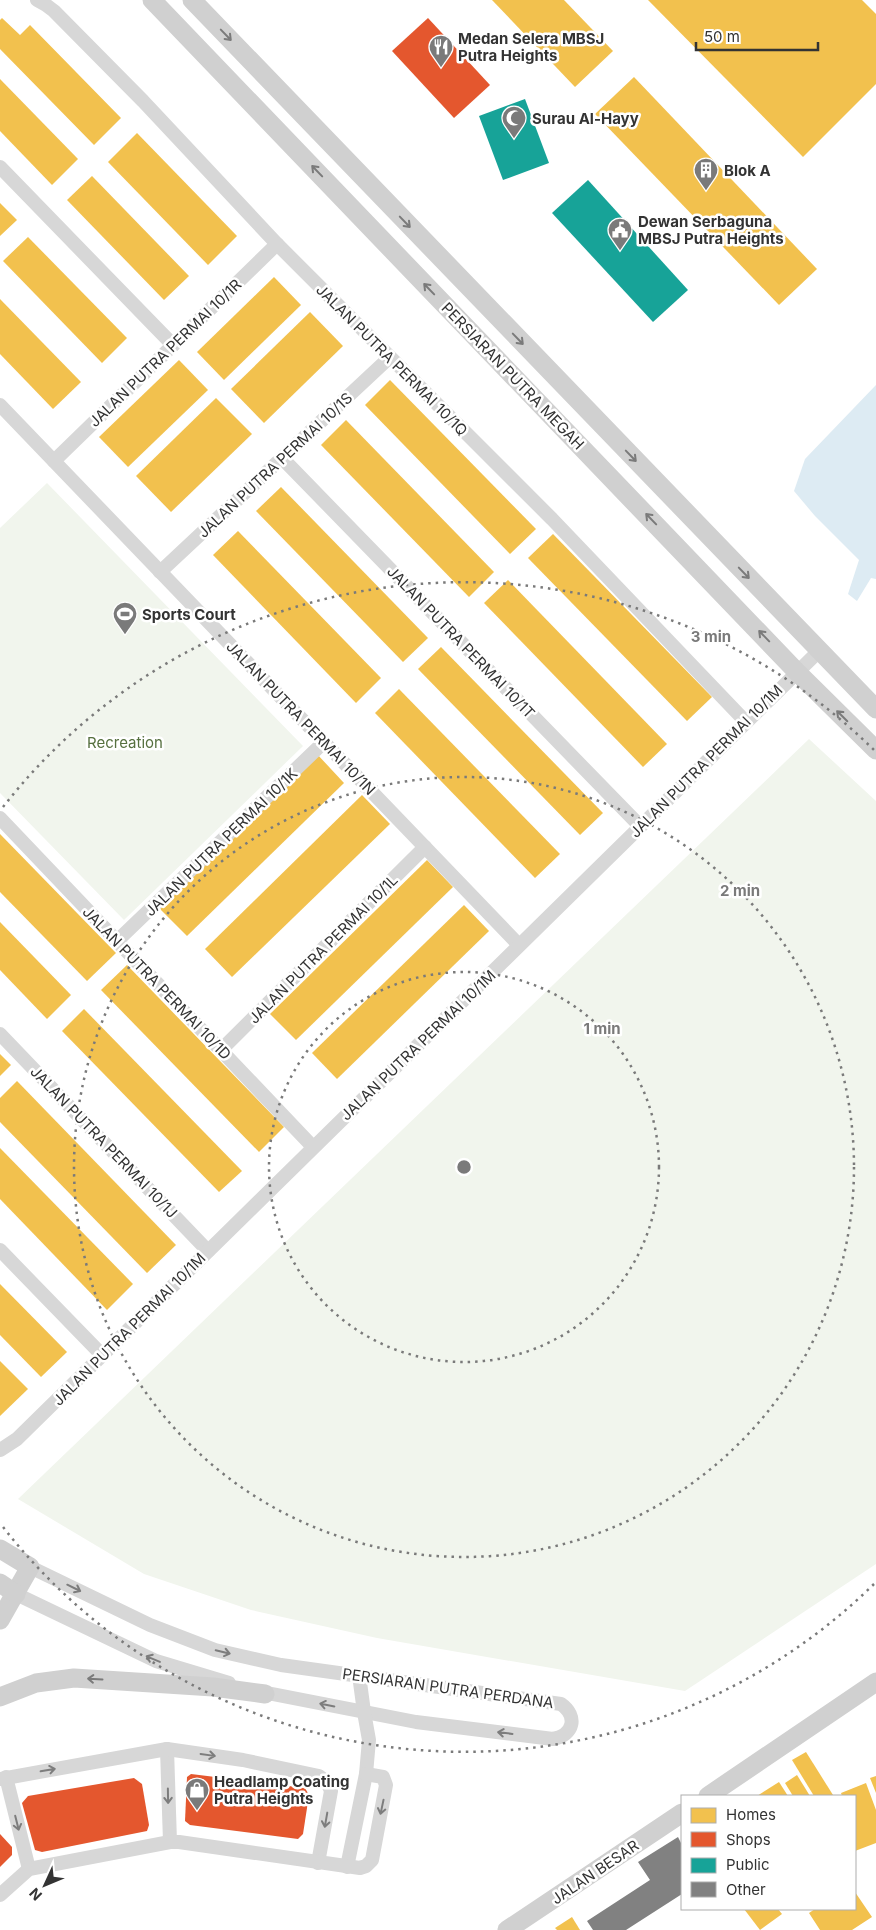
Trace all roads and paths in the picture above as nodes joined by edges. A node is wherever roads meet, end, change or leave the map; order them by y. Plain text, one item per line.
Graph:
1 (37, 0) edge
2 (152, 0) edge
3 (192, 0) edge
4 (0, 167) edge
5 (276, 244) junction
6 (173, 345) junction
7 (389, 358) junction
8 (0, 405) edge
9 (282, 458) junction
10 (54, 461) junction
11 (160, 572) junction
12 (818, 651) junction
13 (797, 672) junction
14 (876, 709) edge
15 (746, 722) junction
16 (324, 742) junction
17 (876, 750) edge
18 (0, 818) edge
19 (640, 826) junction
20 (425, 847) junction
21 (117, 941) junction
22 (519, 945) junction
23 (0, 1034) edge
24 (221, 1050) junction
25 (314, 1147) junction
26 (0, 1250) edge
27 (208, 1251) junction
28 (102, 1355) junction
29 (0, 1450) edge
30 (1, 1553) edge
31 (30, 1567) junction
32 (0, 1583) edge
33 (16, 1594) junction
34 (0, 1620) edge
35 (359, 1675) junction
36 (876, 1682) edge
37 (265, 1694) junction
38 (0, 1697) edge
39 (364, 1712) junction
40 (167, 1749) junction
41 (366, 1774) junction
42 (3, 1778) edge
43 (709, 1795) edge
44 (681, 1814) edge
45 (170, 1842) junction
46 (318, 1863) junction
47 (347, 1867) junction
48 (29, 1869) junction
49 (0, 1895) edge
50 (507, 1930) edge

1 - 5 street, JALAN PUTRA PERMAI 10/1Q
13 -> 2 street, PERSIARAN PUTRA MEGAH
3 -> 12 street, PERSIARAN PUTRA MEGAH
4 - 6 street
5 - 6 street, JALAN PUTRA PERMAI 10/1R
5 - 7 street, JALAN PUTRA PERMAI 10/1Q
6 - 10 street, JALAN PUTRA PERMAI 10/1R
7 - 9 street, JALAN PUTRA PERMAI 10/1S
7 - 15 street, JALAN PUTRA PERMAI 10/1Q
8 - 10 street, JALAN PUTRA PERMAI 10/1N
9 - 11 street, JALAN PUTRA PERMAI 10/1S
9 - 19 street, JALAN PUTRA PERMAI 10/1T
10 - 11 street, JALAN PUTRA PERMAI 10/1N
11 - 16 street, JALAN PUTRA PERMAI 10/1N
12 - 13 street, JALAN PUTRA PERMAI 10/1M
12 - 14 street, PERSIARAN PUTRA MEGAH
13 - 15 street, JALAN PUTRA PERMAI 10/1M
17 -> 13 street, PERSIARAN PUTRA MEGAH
15 - 19 street, JALAN PUTRA PERMAI 10/1M
16 - 20 street, JALAN PUTRA PERMAI 10/1N
16 - 21 street, JALAN PUTRA PERMAI 10/1K
18 - 21 street, JALAN PUTRA PERMAI 10/1D
19 - 22 street, JALAN PUTRA PERMAI 10/1M
20 - 22 street, JALAN PUTRA PERMAI 10/1N
20 - 24 street, JALAN PUTRA PERMAI 10/1L
21 - 24 street, JALAN PUTRA PERMAI 10/1D
22 - 25 street, JALAN PUTRA PERMAI 10/1M
23 - 27 street, JALAN PUTRA PERMAI 10/1J
24 - 25 street, JALAN PUTRA PERMAI 10/1D
25 - 27 street, JALAN PUTRA PERMAI 10/1M
26 - 28 street
27 - 28 street, JALAN PUTRA PERMAI 10/1M
28 - 29 street, JALAN PUTRA PERMAI 10/1M
30 - 31 street, PERSIARAN PUTRA PERDANA
31 - 33 street
31 -> 35 street, PERSIARAN PUTRA PERDANA
32 - 33 street, PERSIARAN PUTRA PERDANA
33 - 34 street
37 -> 33 street, PERSIARAN PUTRA PERDANA
35 - 39 street
35 -> 39 street, PERSIARAN PUTRA PERDANA
36 - 43 street
37 -> 38 street
39 -> 37 street, PERSIARAN PUTRA PERDANA
39 - 41 street
42 -> 40 street
40 -> 45 street
40 -> 46 street
41 - 47 street
41 -> 47 street
42 -> 48 street
44 - 50 street, JALAN BESAR
45 - 46 street
45 - 48 street
46 - 47 street
48 - 49 street

